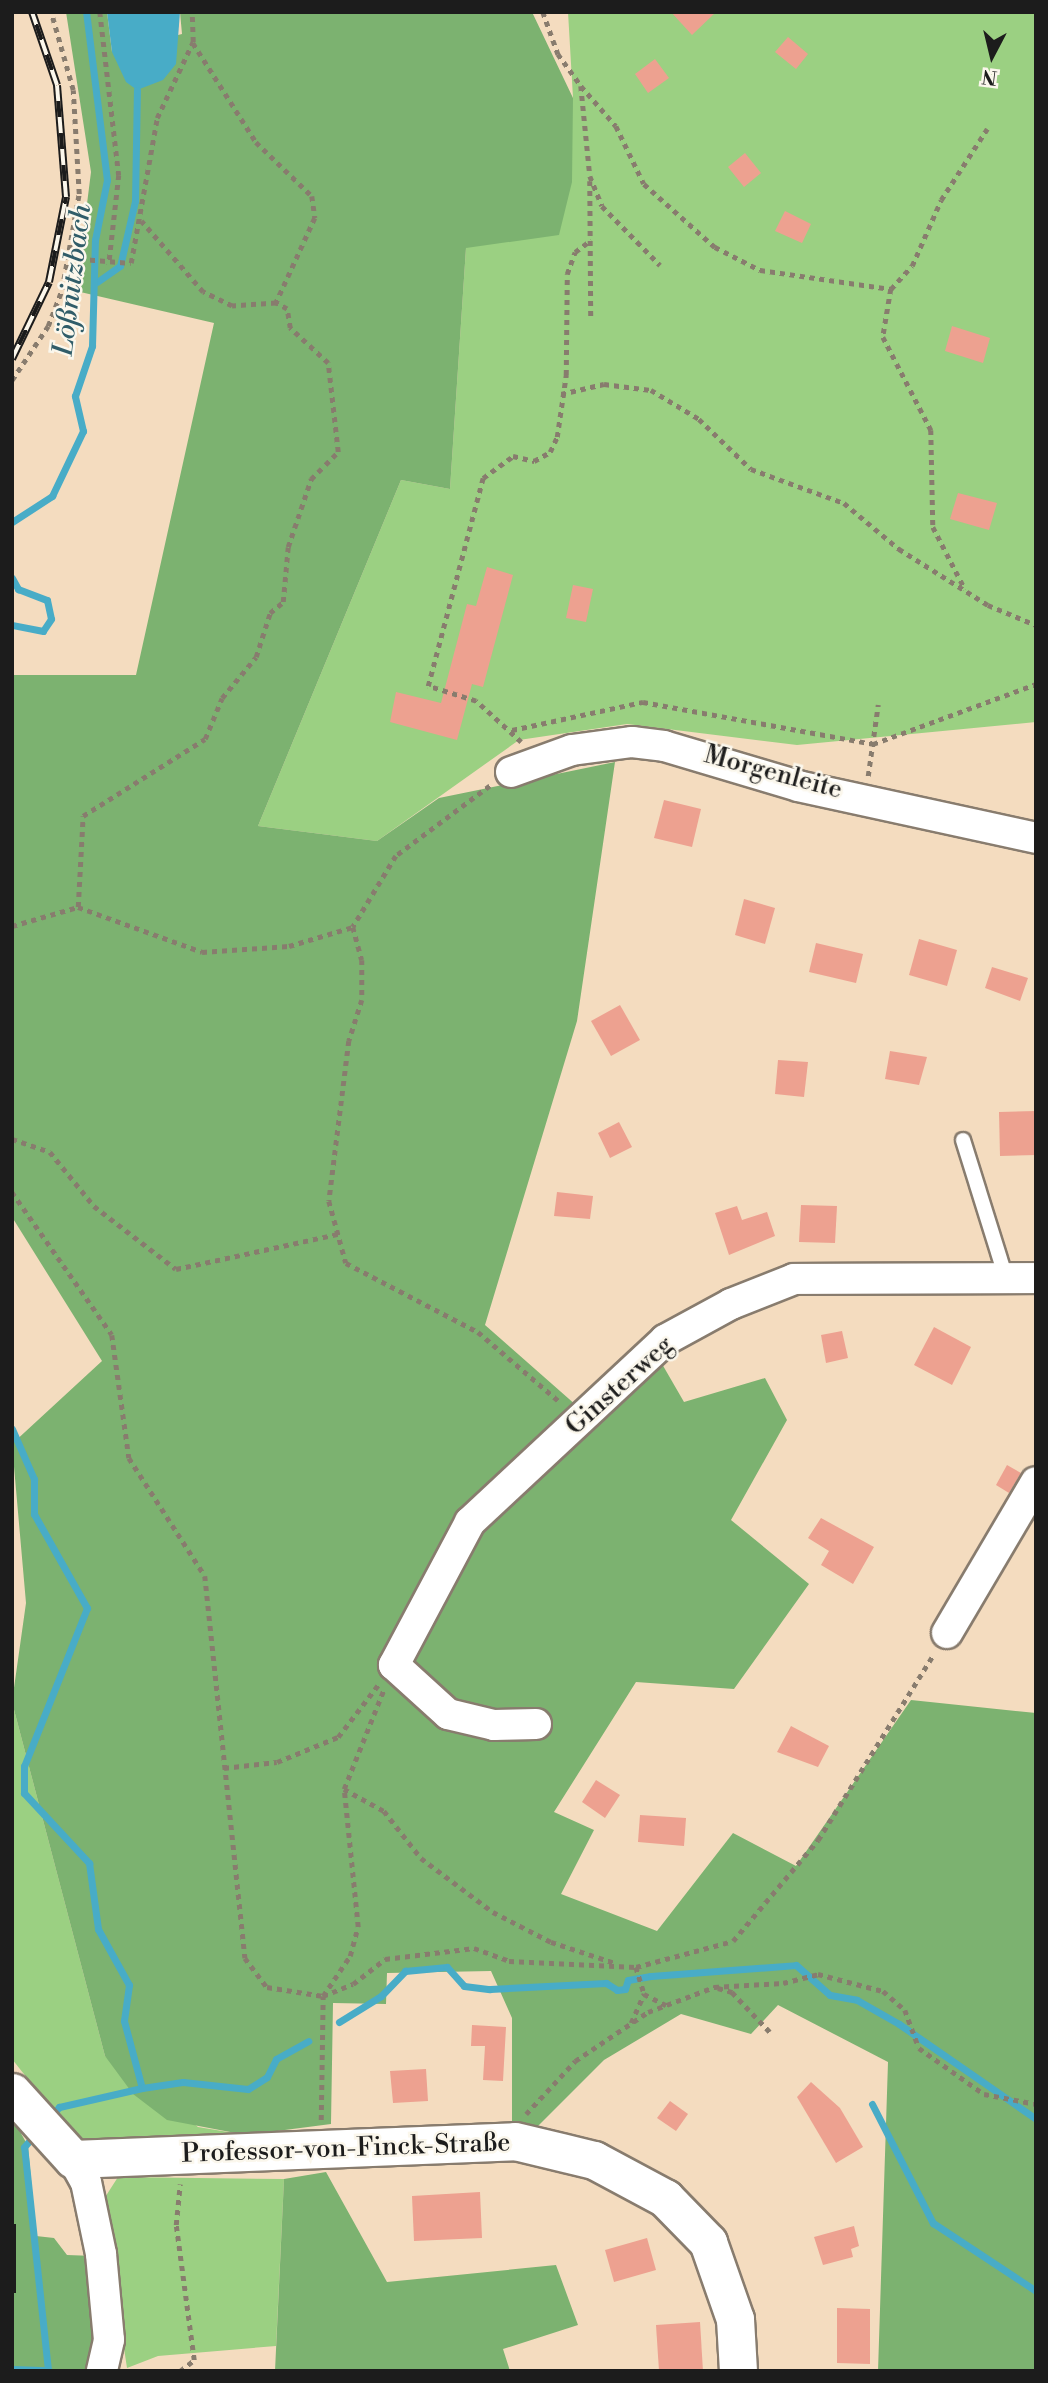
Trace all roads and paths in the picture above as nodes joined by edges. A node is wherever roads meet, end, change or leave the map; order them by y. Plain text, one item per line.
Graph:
1 (51, 12) edge
2 (100, 12) edge
3 (192, 12) edge
4 (543, 12) edge
5 (193, 42) junction
6 (581, 86) junction
7 (987, 129) dead end
8 (590, 176) junction
9 (141, 221) junction
10 (591, 240) junction
11 (70, 258) junction
12 (109, 264) junction
13 (660, 265) dead end
14 (891, 289) junction
15 (276, 303) junction
16 (591, 320) dead end
17 (12, 380) edge
18 (560, 394) junction
19 (968, 592) junction
20 (1036, 625) edge
21 (1036, 684) edge
22 (877, 705) dead end
23 (512, 730) junction
24 (873, 744) junction
25 (540, 762) junction
26 (511, 772) joint
27 (864, 798) junction
28 (1036, 838) edge
29 (78, 907) junction
30 (12, 926) edge
31 (353, 927) junction
32 (12, 1139) edge
33 (963, 1140) dead end
34 (12, 1192) edge
35 (338, 1234) junction
36 (1006, 1278) junction
37 (1036, 1278) edge
38 (582, 1421) junction
39 (1036, 1482) edge
40 (947, 1633) joint
41 (394, 1665) junction
42 (536, 1724) dead end
43 (224, 1768) junction
44 (344, 1789) junction
45 (616, 1964) junction
46 (637, 1969) junction
47 (714, 1987) junction
48 (644, 1994) junction
49 (323, 1996) junction
50 (666, 2005) junction
51 (631, 2024) junction
52 (770, 2032) dead end
53 (1036, 2105) edge
54 (26, 2108) edge
55 (515, 2141) junction
56 (321, 2146) junction
57 (182, 2155) junction
58 (73, 2159) junction
59 (102, 2371) edge
60 (180, 2371) edge
61 (738, 2371) edge

1 - 11 path
2 - 12 path
3 - 5 path
4 - 6 path
5 - 9 path
5 - 15 path
6 - 8 path
6 - 14 path
7 - 14 path
8 - 10 path
8 - 13 path
9 - 12 path
9 - 15 path
10 - 16 path
10 - 18 path
11 - 12 path
11 - 17 path
14 - 19 path
15 - 29 path
18 - 19 path
18 - 23 path
19 - 20 path
21 - 24 path
22 - 24 path
23 - 24 path
23 - 25 path
24 - 27 path
25 - 26 street, Morgenleite
25 - 27 street, Morgenleite
26 - 31 path
27 - 28 street, Morgenleite
29 - 30 path
29 - 31 path
31 - 35 path
32 - 35 path
33 - 36 lane
34 - 43 path
35 - 38 path
36 - 37 street, Ginsterweg
36 - 38 street, Ginsterweg
38 - 41 street, Ginsterweg
39 - 40 street
40 - 46 path
41 - 42 street
41 - 43 path
41 - 44 path
43 - 49 path
44 - 45 path
44 - 49 path
45 - 46 path
45 - 49 path
46 - 48 path
47 - 50 path
47 - 52 path
47 - 53 path
48 - 50 path
48 - 51 path
49 - 56 path
50 - 51 path
51 - 55 path
54 - 58 street
55 - 56 street, Professor-von-Finck-Straße
55 - 61 street, Professor-von-Finck-Straße
56 - 57 street, Professor-von-Finck-Straße
57 - 58 street, Professor-von-Finck-Straße
57 - 60 path
58 - 59 street

